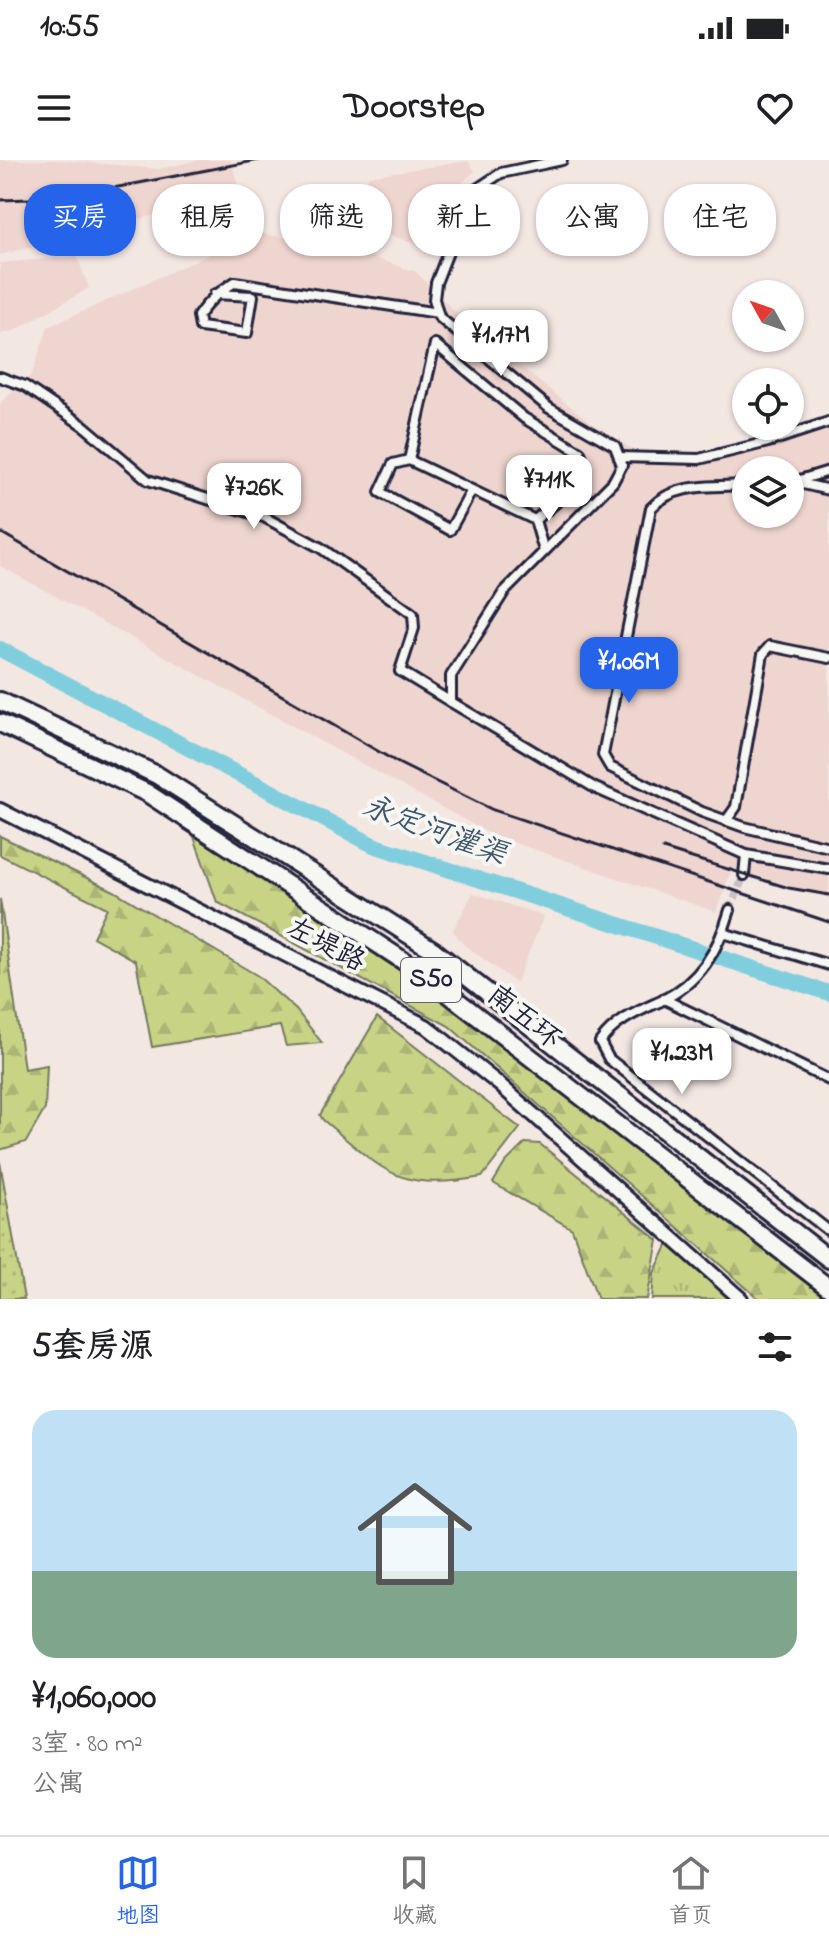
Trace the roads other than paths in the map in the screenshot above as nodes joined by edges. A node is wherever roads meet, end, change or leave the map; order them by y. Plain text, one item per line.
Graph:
1 (562, 160) edge
2 (215, 294) junction
3 (438, 313) junction
4 (0, 377) edge
5 (829, 422) edge
6 (619, 457) junction
7 (409, 460) junction
8 (829, 471) edge
9 (804, 479) edge
10 (804, 485) edge
11 (732, 486) edge
12 (472, 490) junction
13 (829, 490) edge
14 (535, 520) junction
15 (544, 551) junction
16 (829, 658) edge
17 (0, 701) edge
18 (451, 702) junction
19 (0, 723) edge
20 (0, 810) edge
21 (702, 812) junction
22 (726, 821) junction
23 (693, 831) junction
24 (829, 847) edge
25 (746, 855) junction
26 (829, 869) edge
27 (744, 875) tunnel mouth
28 (730, 910) tunnel mouth
29 (723, 934) junction
30 (829, 965) edge
31 (664, 999) junction
32 (829, 1080) edge
33 (829, 1231) edge
34 (829, 1259) edge
35 (829, 1288) edge
36 (741, 1299) edge

1 - 3 street
2 - 2 street
2 - 3 street
3 - 6 street
4 - 18 street
5 - 6 street
6 - 15 street
7 - 12 street
7 - 12 street
7 - 14 street
8 - 9 street
10 - 13 street
11 - 21 street
12 - 14 street
14 - 15 street
15 - 18 street
16 - 22 street
17 - 34 highway, 南五环 / S50
18 - 23 street
19 - 35 highway, 南五环 / S50
20 - 36 main road, 左堤路
21 - 22 street
21 - 23 street
22 - 24 street
23 - 25 street
25 - 26 street
25 - 27 street
28 - 29 street
29 - 30 street
29 - 31 street
31 - 32 street
31 - 33 street

